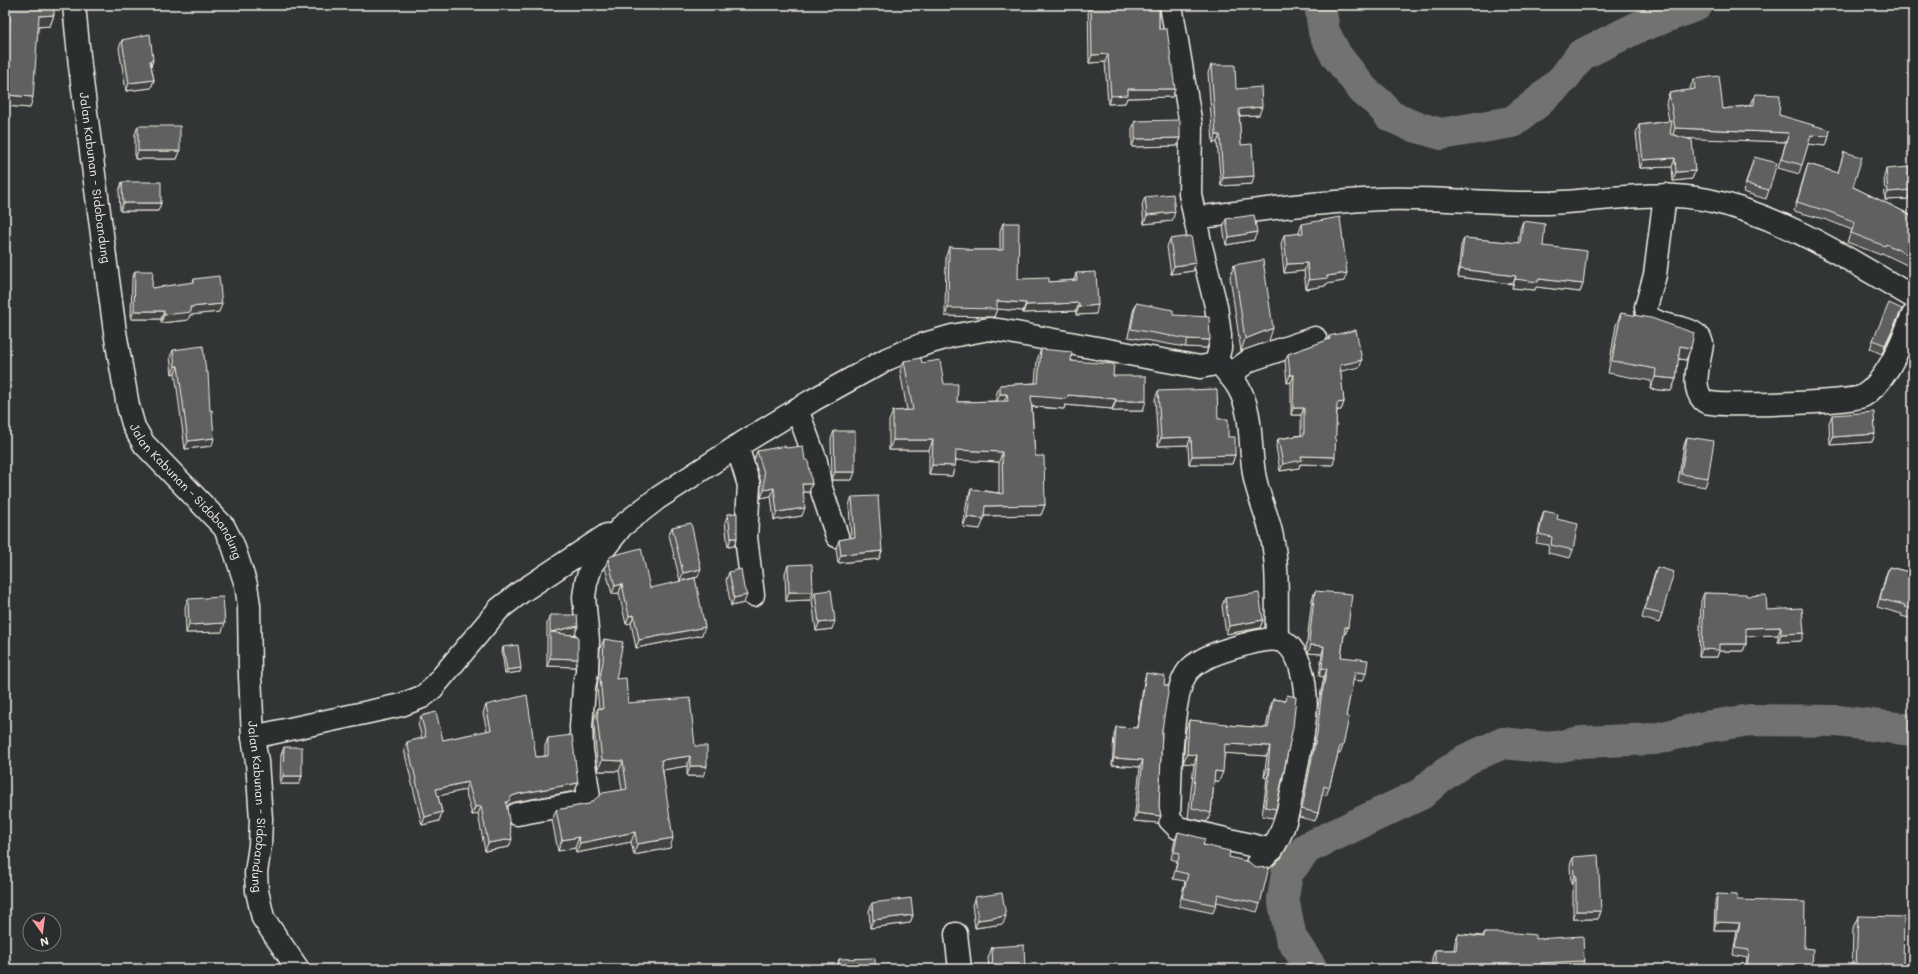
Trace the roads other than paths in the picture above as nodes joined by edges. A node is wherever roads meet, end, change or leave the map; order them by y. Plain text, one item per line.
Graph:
1 (74, 5) edge
2 (1172, 5) edge
3 (1665, 195) junction
4 (1195, 218) junction
5 (1913, 297) edge
6 (1913, 315) edge
7 (1315, 338) dead end
8 (1223, 368) junction
9 (797, 409) junction
10 (737, 446) junction
11 (622, 526) junction
12 (837, 536) dead end
13 (753, 595) dead end
14 (1277, 640) junction
15 (253, 737) junction
16 (517, 814) dead end
17 (956, 934) dead end
18 (298, 969) edge
19 (960, 969) edge

1 - 15 street, Jalan Kabunan - Sidobandung
2 - 4 street
3 - 4 street
3 - 5 street
3 - 6 street
4 - 8 street
7 - 8 street
8 - 9 street
8 - 14 street
9 - 10 street
9 - 12 street
10 - 11 street
10 - 13 street
11 - 15 street
11 - 16 street
14 - 14 street
15 - 18 street, Jalan Kabunan - Sidobandung
17 - 19 street

